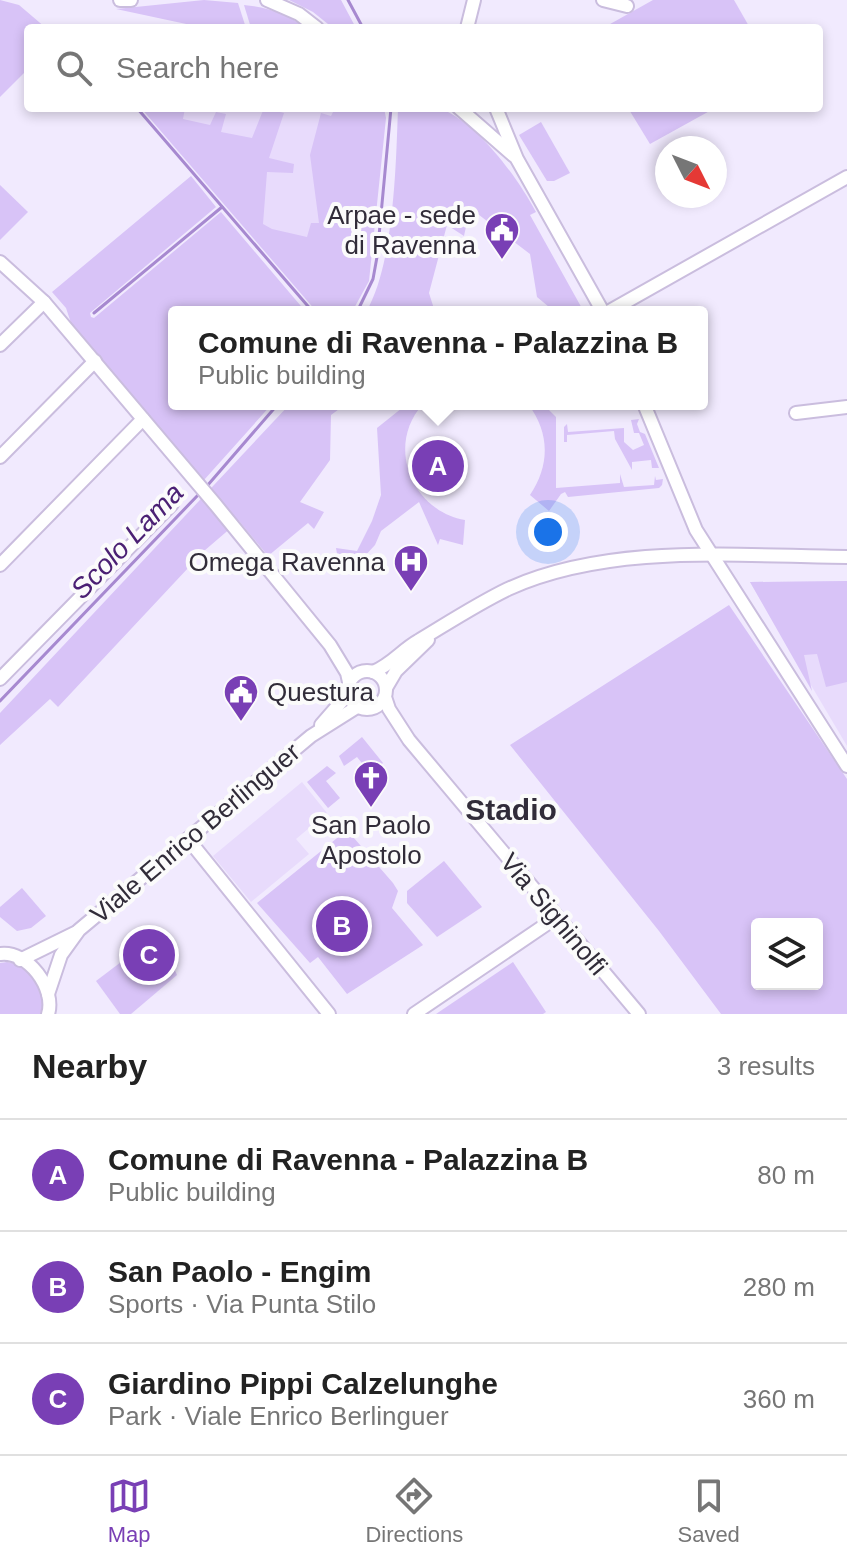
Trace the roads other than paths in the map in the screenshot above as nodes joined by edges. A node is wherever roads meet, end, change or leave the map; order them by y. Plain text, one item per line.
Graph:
1 (120, 0) edge
2 (131, 0) edge
3 (267, 0) edge
4 (474, 0) edge
5 (603, 0) edge
6 (627, 6) dead end
7 (312, 24) edge
8 (468, 24) edge
9 (464, 112) edge
10 (498, 112) edge
11 (517, 159) junction
12 (847, 177) edge
13 (0, 262) edge
14 (44, 302) junction
15 (603, 306) edge
16 (617, 306) edge
17 (0, 345) edge
18 (95, 361) junction
19 (847, 407) edge
20 (646, 410) edge
21 (796, 413) dead end
22 (143, 419) junction
23 (0, 457) edge
24 (172, 504) dead end
25 (712, 556) junction
26 (847, 557) edge
27 (0, 565) edge
28 (436, 632) junction
29 (330, 645) junction
30 (369, 671) junction
31 (0, 679) edge
32 (348, 688) junction
33 (386, 692) junction
34 (364, 708) junction
35 (311, 736) junction
36 (409, 740) junction
37 (847, 766) edge
38 (188, 839) junction
39 (557, 917) junction
40 (79, 930) junction
41 (2, 952) edge
42 (20, 960) junction
43 (48, 994) junction
44 (50, 1012) edge
45 (329, 1014) edge
46 (414, 1014) edge
47 (639, 1014) edge

1 - 2 street
3 - 7 street
4 - 8 street
5 - 6 street
9 - 11 street
10 - 11 street
11 - 15 street
12 - 16 street
13 - 14 street
14 - 17 street
14 - 18 street
18 - 22 street
18 - 23 street
19 - 21 street
20 - 25 street
22 - 27 street
22 - 29 street
24 - 31 street
25 - 26 street
25 - 28 street
25 - 37 street
28 - 30 street
28 - 33 street
29 - 30 street
29 - 32 street
30 - 32 street
30 - 33 street
32 - 34 street
32 - 35 street, Viale Enrico Berlinguer
33 - 34 street
33 - 36 street, Via Sighinolfi
34 - 35 street, Viale Enrico Berlinguer
34 - 36 street, Via Sighinolfi
35 - 38 street, Viale Enrico Berlinguer
36 - 39 street, Via Sighinolfi
38 - 40 street, Viale Enrico Berlinguer
38 - 45 street
39 - 46 street
39 - 47 street, Via Sighinolfi
40 - 42 street, Viale Enrico Berlinguer
40 - 43 street, Viale Enrico Berlinguer
41 - 42 street
42 - 43 street
43 - 44 street

